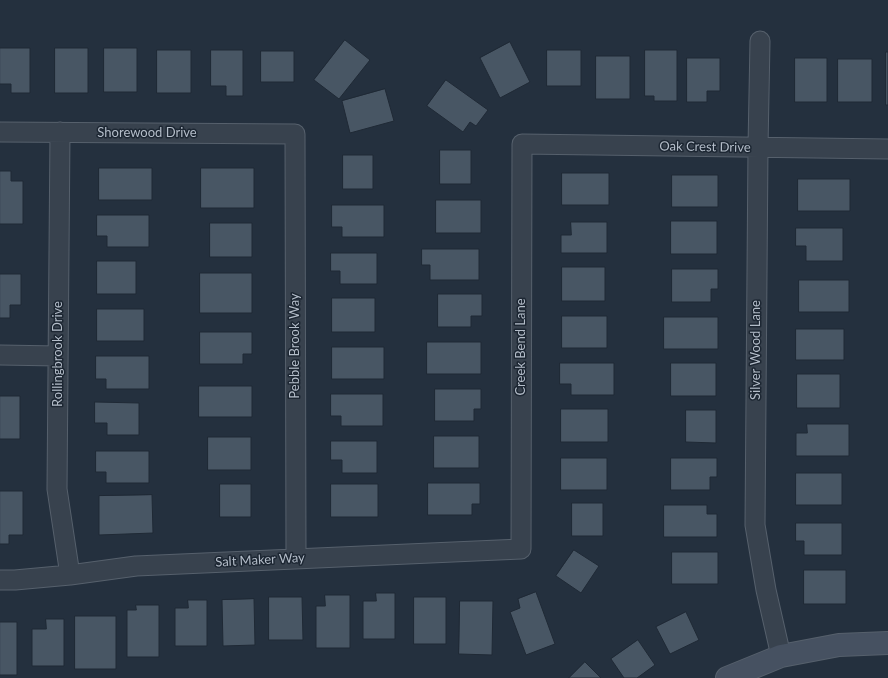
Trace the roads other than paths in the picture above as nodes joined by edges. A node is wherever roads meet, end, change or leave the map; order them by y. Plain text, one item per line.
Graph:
1 (760, 41) dead end
2 (0, 132) edge
3 (60, 132) junction
4 (295, 134) joint
5 (522, 144) joint
6 (758, 147) junction
7 (888, 149) edge
8 (0, 355) edge
9 (58, 356) junction
10 (521, 549) joint
11 (296, 559) junction
12 (70, 575) junction
13 (0, 580) edge
14 (888, 643) edge
15 (781, 656) junction
16 (727, 678) edge

1 - 6 street, Silver Wood Lane
2 - 3 street, Shorewood Drive
3 - 4 street, Shorewood Drive
3 - 9 street, Rollingbrook Drive
4 - 11 street, Pebble Brook Way
5 - 6 street, Oak Crest Drive
5 - 10 street, Creek Bend Lane
6 - 7 street, Oak Crest Drive
6 - 15 street, Silver Wood Lane
8 - 9 street
9 - 12 street, Rollingbrook Drive
10 - 11 street, Salt Maker Way
11 - 12 street, Salt Maker Way
12 - 13 street, Salt Maker Way
14 - 15 street
15 - 16 street

